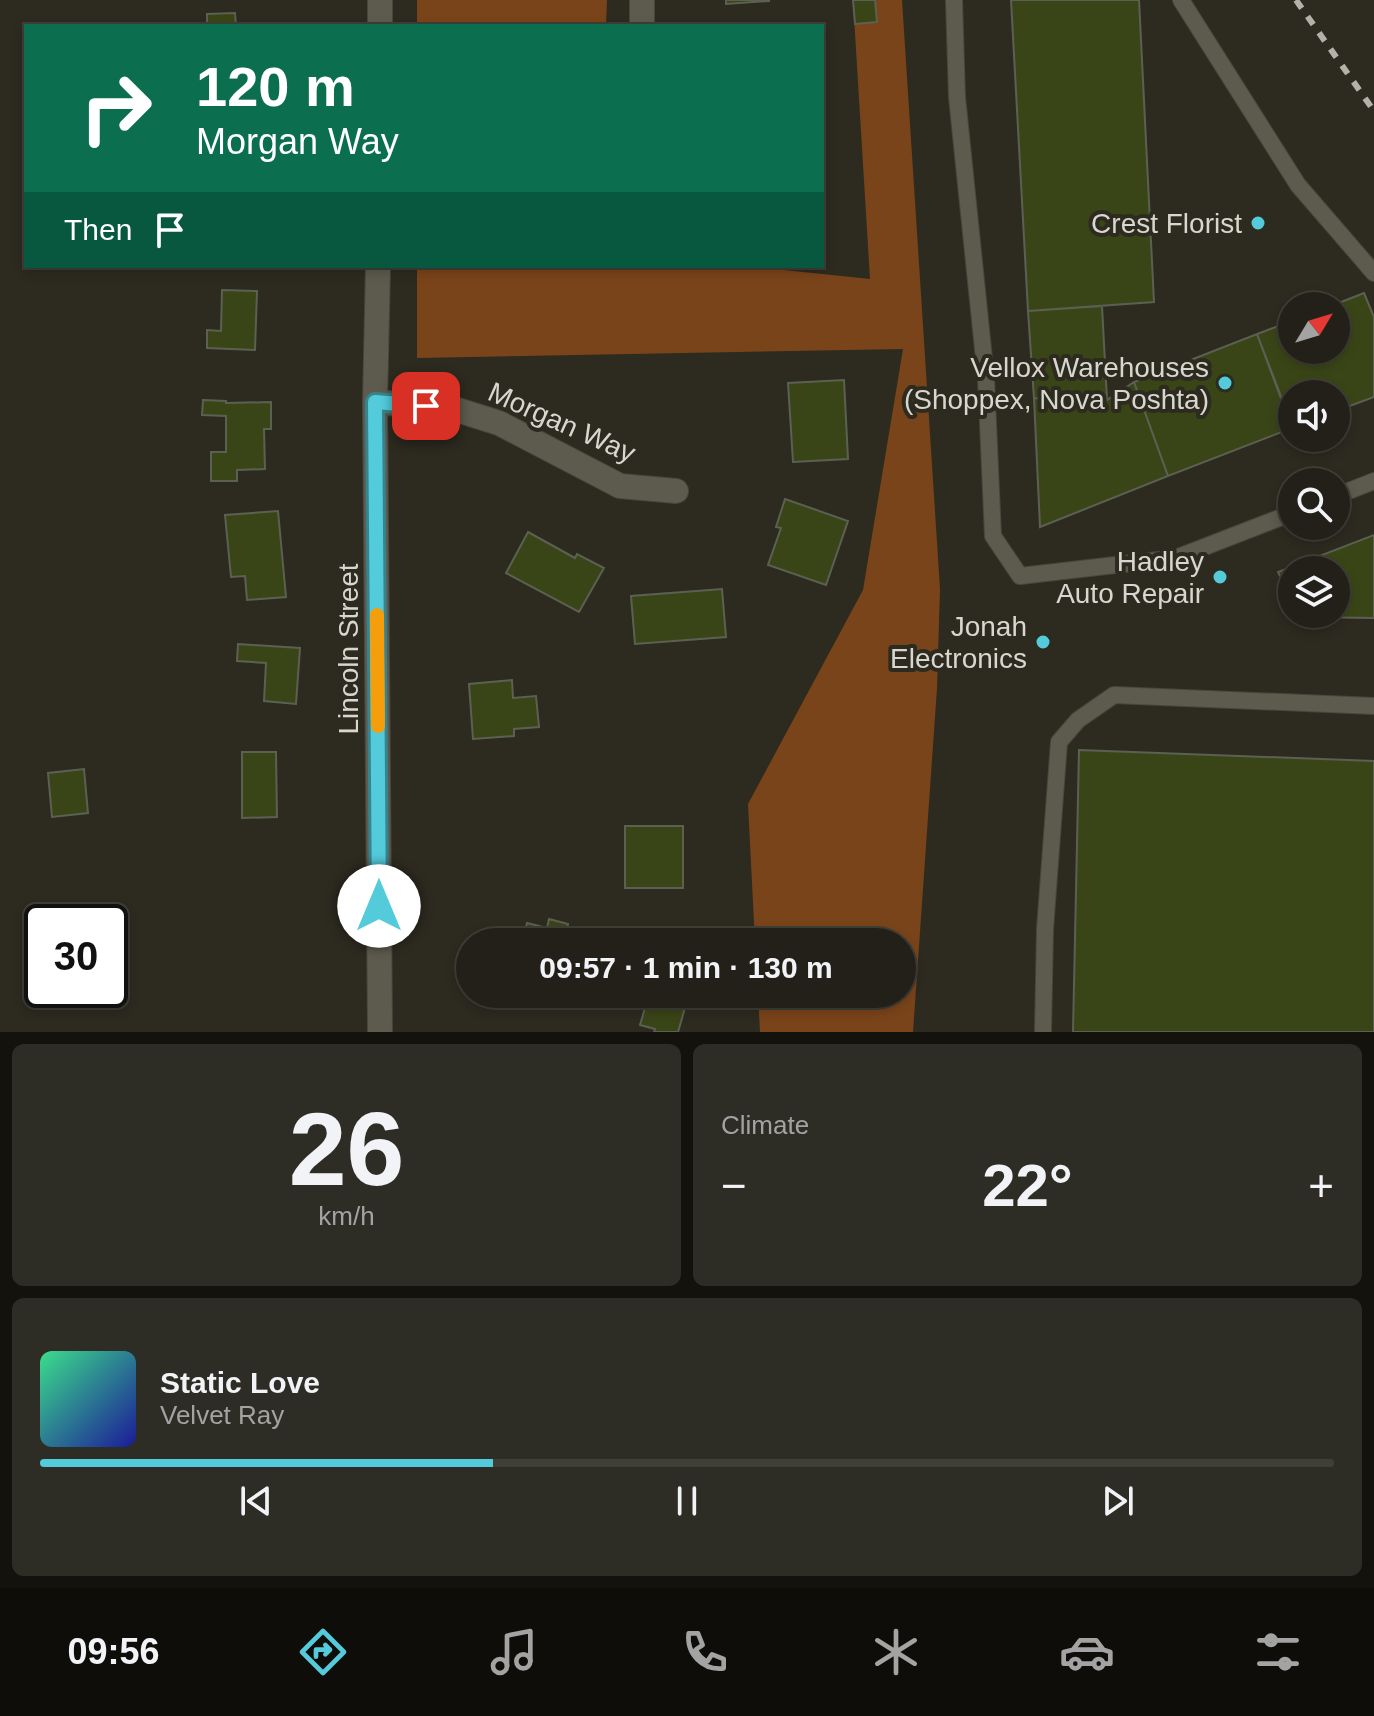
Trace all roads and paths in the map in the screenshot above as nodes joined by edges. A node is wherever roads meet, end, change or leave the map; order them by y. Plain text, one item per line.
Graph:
1 (380, 0) edge
2 (642, 0) edge
3 (954, 0) edge
4 (1181, 0) edge
5 (380, 24) edge
6 (642, 24) edge
7 (378, 268) edge
8 (1374, 273) edge
9 (375, 402) junction
10 (1374, 481) edge
11 (1350, 490) edge
12 (676, 491) dead end
13 (1278, 518) edge
14 (1374, 706) edge
15 (380, 1032) edge
16 (1043, 1032) edge

1 - 5 street
2 - 6 street
3 - 13 lane
4 - 8 lane
7 - 9 street, Lincoln Street
9 - 12 street, Morgan Way
9 - 15 street, Lincoln Street
10 - 11 lane
14 - 16 lane

